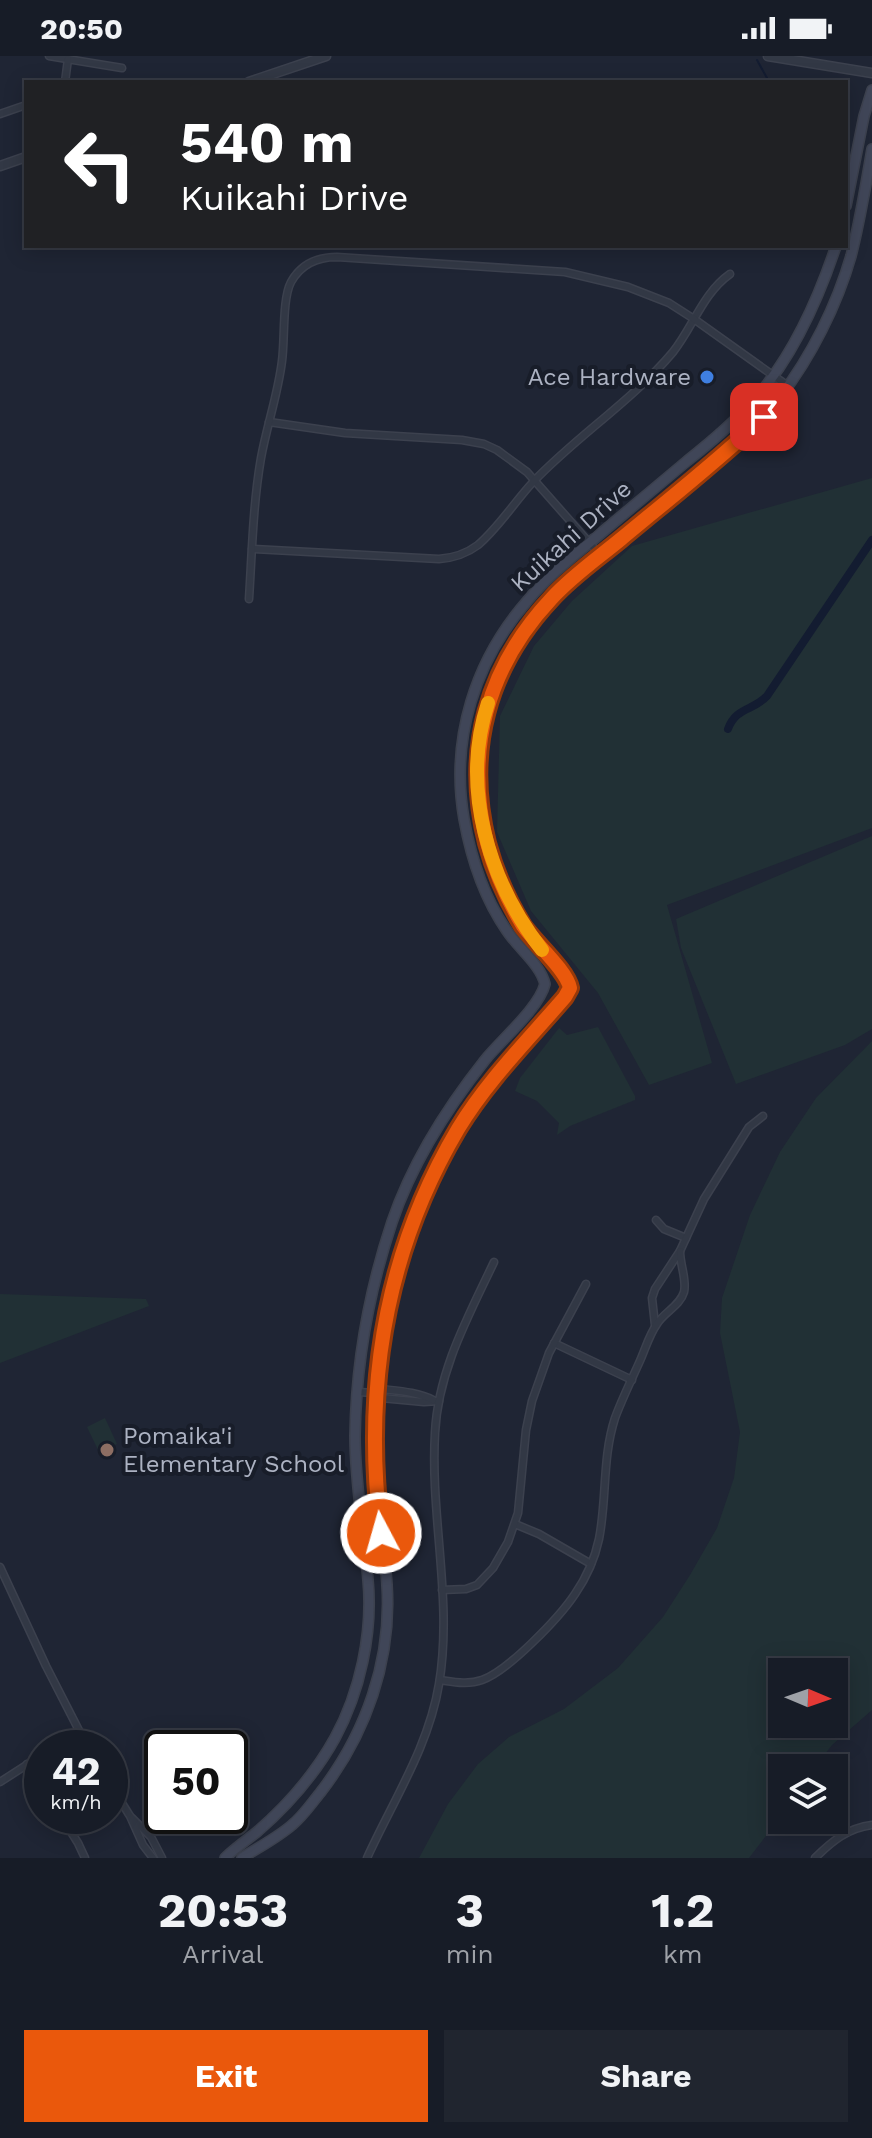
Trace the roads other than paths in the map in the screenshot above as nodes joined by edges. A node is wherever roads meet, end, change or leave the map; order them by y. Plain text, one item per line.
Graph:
1 (49, 56) edge
2 (326, 56) edge
3 (768, 56) edge
4 (68, 59) junction
5 (122, 68) dead end
6 (872, 73) edge
7 (65, 80) edge
8 (255, 80) edge
9 (872, 90) edge
10 (24, 106) edge
11 (0, 114) edge
12 (872, 149) edge
13 (24, 158) edge
14 (0, 166) edge
15 (848, 196) edge
16 (835, 248) edge
17 (730, 274) dead end
18 (694, 319) junction
19 (772, 377) junction
20 (788, 386) junction
21 (269, 422) junction
22 (534, 480) junction
23 (590, 542) junction
24 (252, 549) junction
25 (601, 556) junction
26 (249, 599) dead end
27 (763, 1116) dead end
28 (656, 1220) dead end
29 (686, 1238) junction
30 (680, 1251) junction
31 (494, 1262) dead end
32 (586, 1284) dead end
33 (655, 1325) junction
34 (554, 1343) junction
35 (632, 1380) junction
36 (357, 1392) junction
37 (376, 1393) junction
38 (436, 1400) junction
39 (515, 1524) junction
40 (591, 1564) junction
41 (0, 1567) edge
42 (442, 1590) junction
43 (440, 1680) junction
44 (77, 1730) edge
45 (24, 1766) edge
46 (0, 1782) edge
47 (128, 1813) edge
48 (130, 1816) junction
49 (872, 1825) edge
50 (72, 1834) edge
51 (85, 1858) edge
52 (153, 1858) edge
53 (162, 1858) edge
54 (225, 1858) edge
55 (242, 1858) edge
56 (367, 1858) edge
57 (815, 1858) edge

1 - 4 street
2 - 8 street
3 - 6 street
4 - 5 street
4 - 7 street
9 - 15 main road
10 - 11 street
12 - 20 main road, Kuikahi Drive
13 - 14 street
16 - 19 main road, Kuikahi Drive
17 - 18 street
18 - 19 street
18 - 21 street
18 - 22 street
19 - 20 street
19 - 23 main road, Kuikahi Drive
20 - 25 main road, Kuikahi Drive
21 - 22 street
21 - 24 street
22 - 23 street
22 - 24 street
23 - 25 street
23 - 36 main road, Kuikahi Drive
24 - 26 street
25 - 37 main road, Kuikahi Drive
27 - 29 street
28 - 29 street
29 - 30 street
30 - 33 street
30 - 33 street
31 - 38 street
32 - 34 street
33 - 35 street
34 - 35 street
34 - 39 street
35 - 40 street
36 - 37 street
36 - 54 main road
37 - 38 street
37 - 55 main road
38 - 42 street
39 - 40 street
39 - 42 street
40 - 43 street
41 - 44 street
42 - 43 street
43 - 56 street
45 - 46 street
47 - 48 street
48 - 52 street
48 - 53 street
49 - 57 street
50 - 51 street

